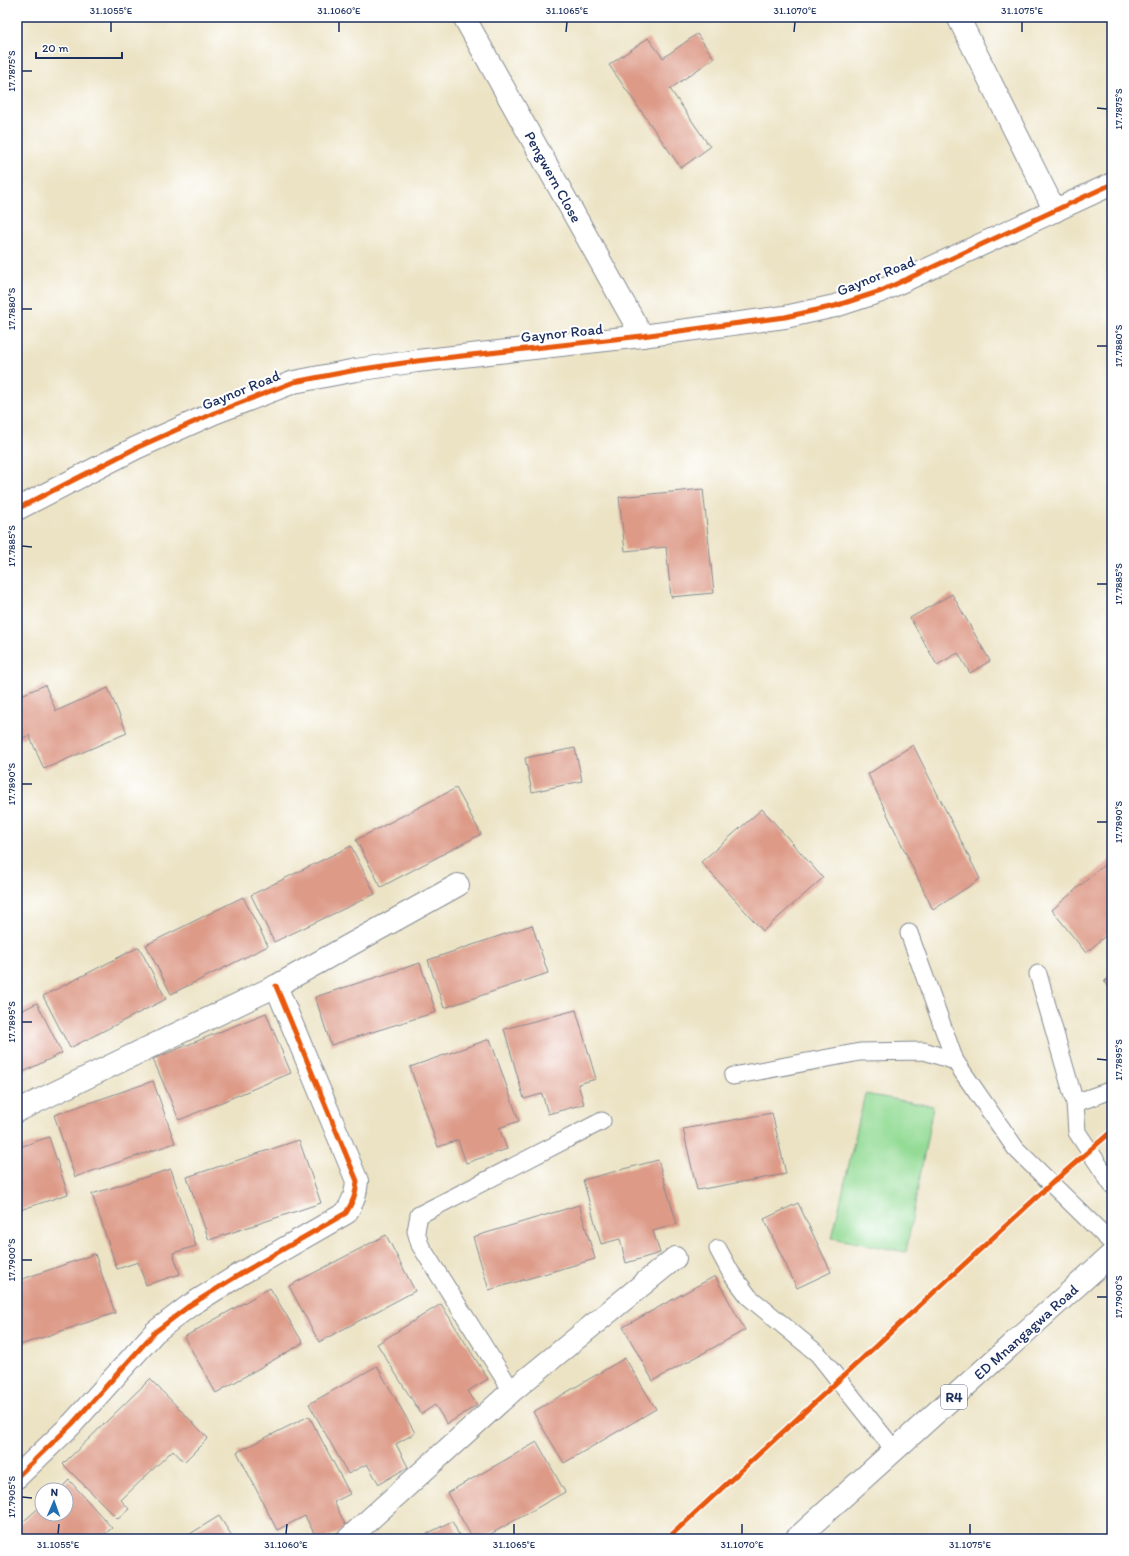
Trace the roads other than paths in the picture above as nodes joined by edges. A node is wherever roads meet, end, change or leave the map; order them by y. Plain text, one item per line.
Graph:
1 (464, 17) edge
2 (958, 17) edge
3 (1112, 184) edge
4 (1055, 210) junction
5 (642, 336) junction
6 (17, 509) edge
7 (458, 885) dead end
8 (908, 933) dead end
9 (1038, 974) dead end
10 (276, 986) junction
11 (955, 1061) junction
12 (733, 1076) dead end
13 (1112, 1090) edge
14 (1075, 1103) junction
15 (17, 1110) edge
16 (602, 1121) dead end
17 (1112, 1185) edge
18 (1112, 1243) edge
19 (718, 1249) dead end
20 (1112, 1254) edge
21 (675, 1258) dead end
22 (512, 1391) junction
23 (895, 1451) junction
24 (17, 1477) edge
25 (348, 1539) edge
26 (796, 1539) edge

1 - 5 main road, Pengwern Close
2 - 4 main road
3 - 4 main road, Gaynor Road
4 - 5 main road, Gaynor Road
5 - 6 main road, Gaynor Road
7 - 10 main road
8 - 11 lane
9 - 14 lane
10 - 15 main road
10 - 24 main road
11 - 12 lane
11 - 18 lane
13 - 14 lane
14 - 17 lane
16 - 22 lane
19 - 23 lane
20 - 23 main road, ED Mnangagwa Road / R4
21 - 22 main road
22 - 25 main road
23 - 26 main road, ED Mnangagwa Road / R4

